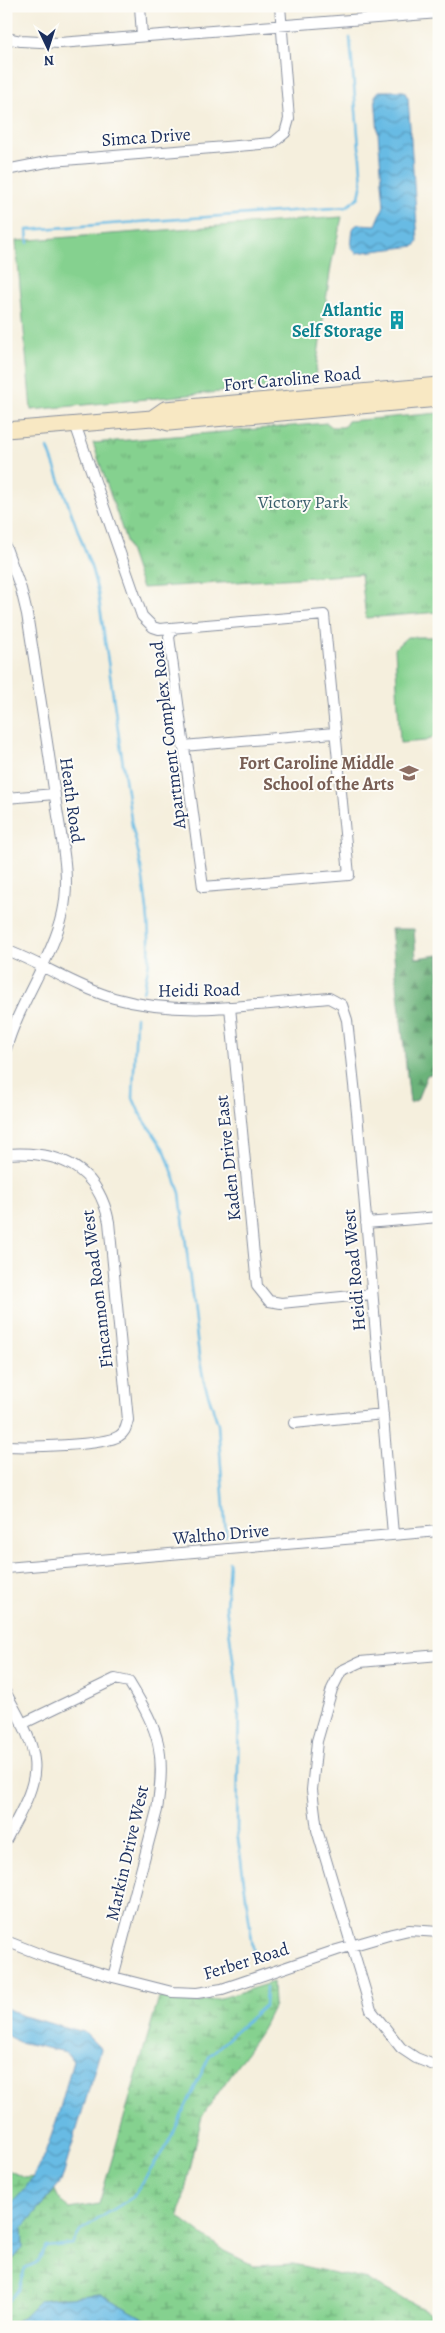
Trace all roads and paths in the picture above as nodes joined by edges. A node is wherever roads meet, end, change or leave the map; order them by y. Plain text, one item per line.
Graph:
1 (140, 6) edge
2 (280, 6) edge
3 (415, 10) edge
4 (439, 13) edge
5 (281, 26) junction
6 (142, 36) junction
7 (6, 38) edge
8 (6, 170) edge
9 (439, 385) edge
10 (439, 399) edge
11 (152, 418) junction
12 (76, 424) junction
13 (6, 430) edge
14 (6, 548) edge
15 (173, 628) junction
16 (334, 733) junction
17 (183, 746) junction
18 (55, 794) junction
19 (6, 798) edge
20 (6, 950) edge
21 (42, 965) junction
22 (342, 1005) joint
23 (230, 1007) junction
24 (6, 1049) edge
25 (6, 1154) edge
26 (439, 1217) edge
27 (366, 1223) junction
28 (372, 1294) junction
29 (383, 1414) junction
30 (294, 1423) dead end
31 (6, 1446) edge
32 (439, 1531) edge
33 (393, 1534) junction
34 (6, 1568) edge
35 (439, 1655) edge
36 (6, 1693) edge
37 (22, 1724) junction
38 (6, 1840) edge
39 (439, 1932) edge
40 (6, 1941) edge
41 (351, 1947) junction
42 (113, 1977) junction
43 (439, 2067) edge

1 - 6 street
2 - 5 street
3 - 4 street
3 - 5 street
5 - 6 street
5 - 8 street, Simca Drive
6 - 7 street
9 - 11 street, Fort Caroline Road
10 - 11 street, Fort Caroline Road
11 - 12 street, Fort Caroline Road
12 - 13 street, Fort Caroline Road
12 - 15 street, Apartment Complex Road
14 - 18 street, Heath Road
15 - 16 street
15 - 17 street, Apartment Complex Road
16 - 17 street
16 - 17 street, Apartment Complex Road
18 - 19 street
18 - 21 street, Heath Road
20 - 21 street, Heidi Road
21 - 23 street, Heidi Road
21 - 24 street, Heath Road
22 - 23 street, Heidi Road
22 - 27 street, Heidi Road West
23 - 28 street, Kaden Drive East
25 - 31 street, Fincannon Road West
26 - 27 street
27 - 28 street, Heidi Road West
28 - 29 street, Heidi Road West
29 - 30 street
29 - 33 street, Heidi Road West
32 - 33 street, Waltho Drive
33 - 34 street, Waltho Drive
35 - 41 street
36 - 37 street
37 - 38 street
37 - 42 street, Markin Drive West
39 - 41 street, Ferber Road
40 - 42 street, Ferber Road
41 - 42 street, Ferber Road
41 - 43 street

